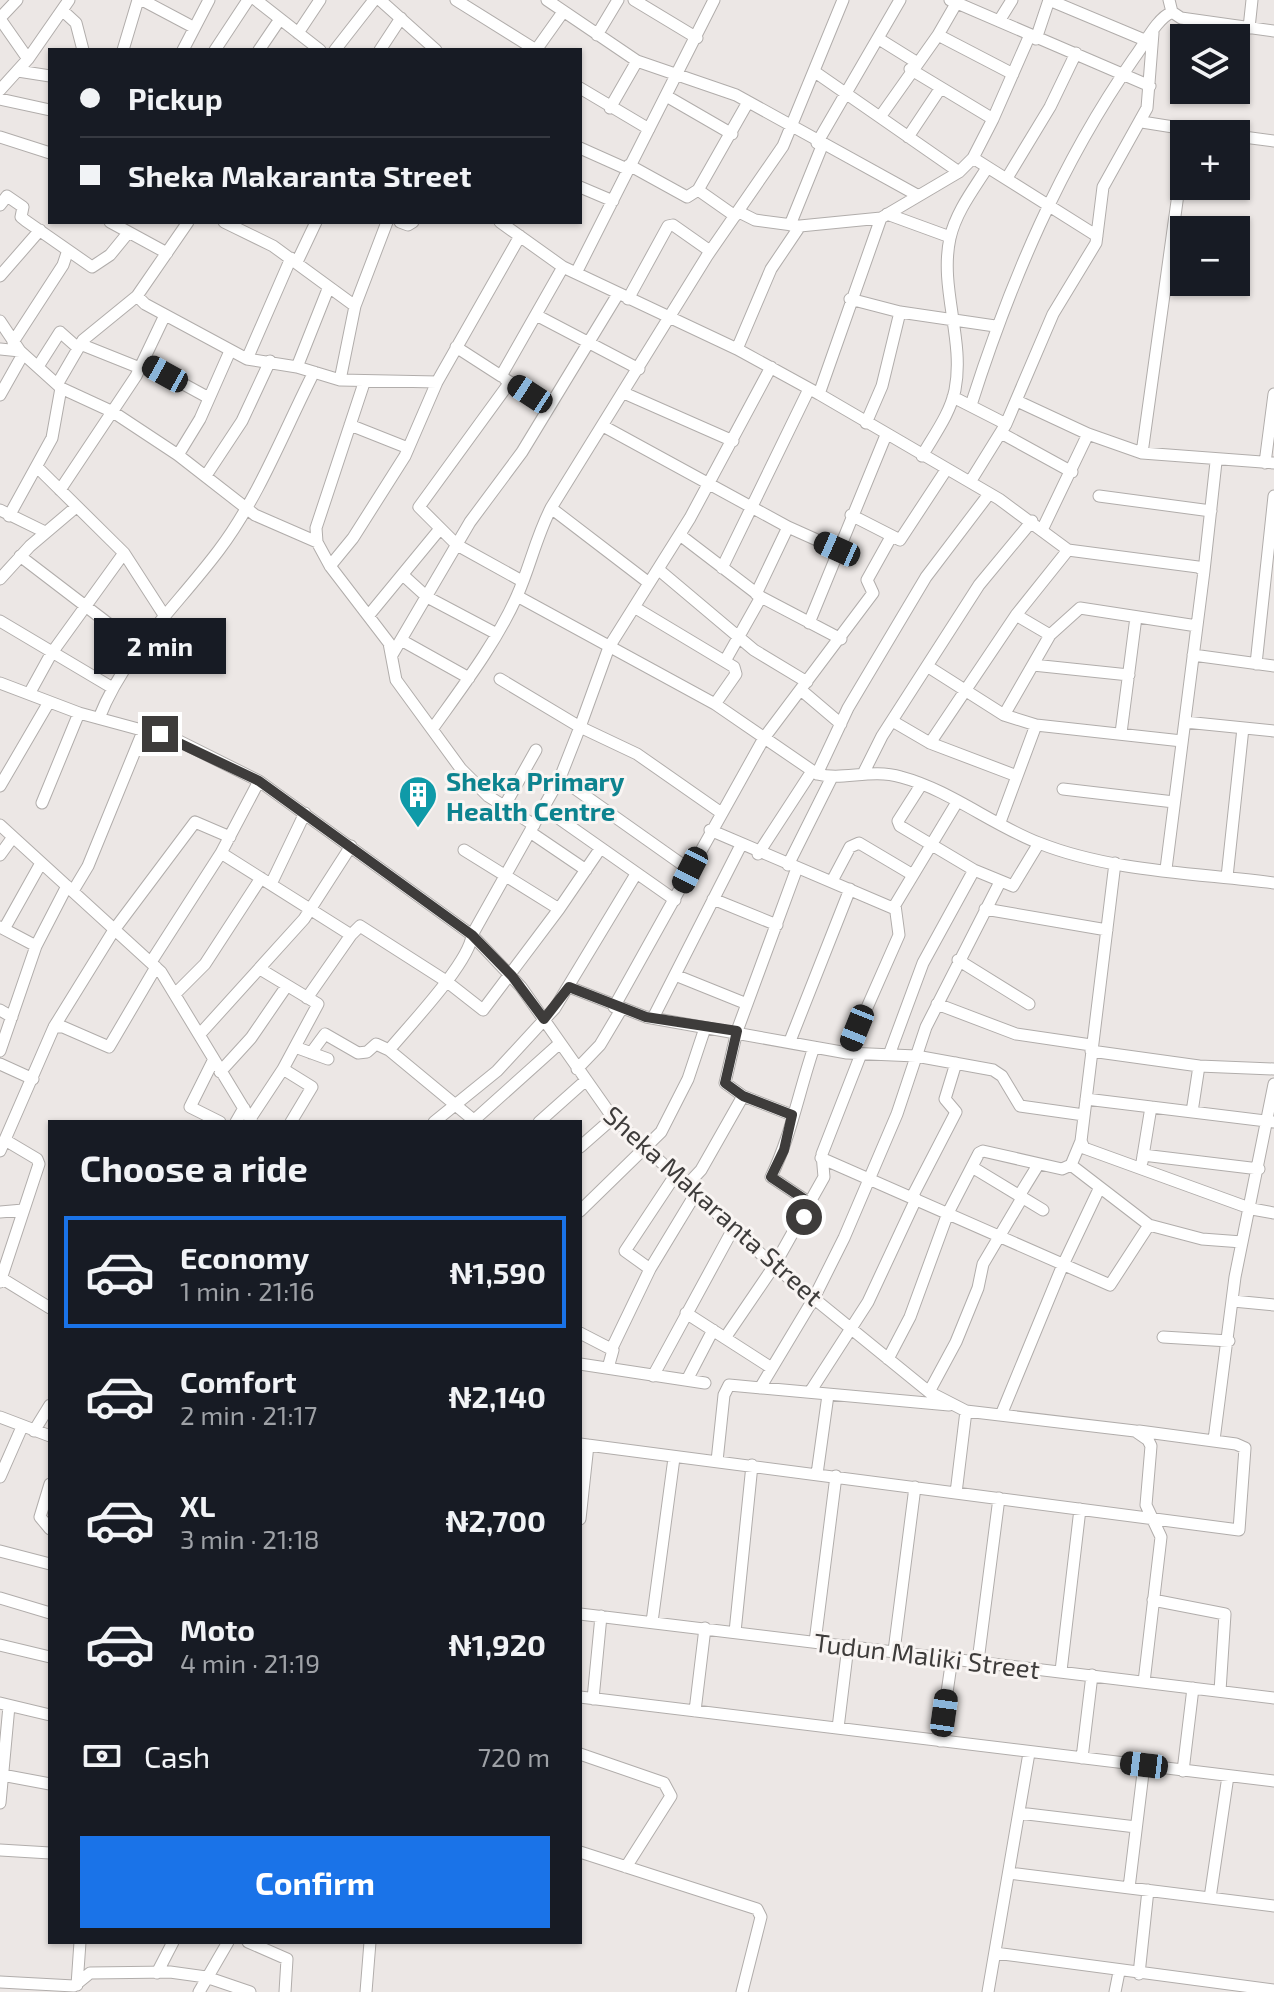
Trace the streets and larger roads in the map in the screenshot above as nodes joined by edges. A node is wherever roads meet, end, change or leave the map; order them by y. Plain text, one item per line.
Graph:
1 (17, 0) edge
2 (140, 0) edge
3 (209, 0) edge
4 (248, 0) edge
5 (320, 0) edge
6 (377, 0) edge
7 (456, 0) edge
8 (547, 0) edge
9 (618, 0) edge
10 (634, 0) edge
11 (714, 0) edge
12 (900, 0) edge
13 (1012, 0) edge
14 (1049, 0) edge
15 (1252, 0) edge
16 (260, 1) edge
17 (842, 1) edge
18 (954, 1) edge
19 (66, 5) edge
20 (1171, 6) edge
21 (563, 12) junction
22 (0, 18) edge
23 (401, 18) junction
24 (280, 19) junction
25 (999, 21) junction
26 (1222, 24) edge
27 (1249, 24) edge
28 (193, 27) junction
29 (1250, 28) edge
30 (1274, 31) edge
31 (298, 33) junction
32 (597, 35) junction
33 (938, 35) junction
34 (1150, 37) junction
35 (697, 38) junction
36 (1032, 38) junction
37 (879, 39) junction
38 (82, 48) edge
39 (124, 48) edge
40 (184, 48) edge
41 (216, 48) edge
42 (260, 48) edge
43 (315, 48) edge
44 (337, 48) edge
45 (381, 48) edge
46 (434, 48) edge
47 (533, 48) edge
48 (537, 48) edge
49 (1076, 53) junction
50 (28, 59) junction
51 (637, 61) junction
52 (913, 66) junction
53 (18, 71) junction
54 (815, 72) junction
55 (1013, 74) junction
56 (1124, 74) junction
57 (48, 76) edge
58 (678, 77) junction
59 (1150, 86) junction
60 (582, 89) edge
61 (940, 89) junction
62 (0, 90) edge
63 (848, 95) junction
64 (668, 97) junction
65 (0, 99) edge
66 (748, 102) junction
67 (610, 108) junction
68 (48, 110) edge
69 (880, 117) junction
70 (993, 119) junction
71 (1142, 122) junction
72 (1170, 128) edge
73 (649, 129) junction
74 (793, 129) junction
75 (732, 134) junction
76 (0, 137) edge
77 (908, 137) junction
78 (1250, 138) edge
79 (1274, 141) edge
80 (820, 144) junction
81 (582, 149) edge
82 (48, 152) edge
83 (973, 158) junction
84 (628, 167) junction
85 (987, 168) junction
86 (959, 172) junction
87 (1007, 178) junction
88 (582, 188) edge
89 (698, 190) junction
90 (917, 195) junction
91 (1177, 200) edge
92 (613, 201) junction
93 (0, 205) edge
94 (1049, 205) junction
95 (737, 214) junction
96 (884, 216) junction
97 (113, 224) edge
98 (187, 224) edge
99 (228, 224) edge
100 (315, 224) edge
101 (386, 224) edge
102 (504, 224) edge
103 (795, 225) junction
104 (40, 230) junction
105 (128, 233) junction
106 (520, 236) junction
107 (1097, 236) junction
108 (950, 237) junction
109 (710, 251) junction
110 (67, 253) junction
111 (167, 253) junction
112 (294, 260) junction
113 (563, 267) junction
114 (576, 273) junction
115 (0, 276) edge
116 (328, 289) junction
117 (137, 296) junction
118 (623, 296) junction
119 (850, 299) junction
120 (355, 306) junction
121 (900, 312) junction
122 (165, 315) junction
123 (536, 315) junction
124 (671, 317) junction
125 (954, 318) junction
126 (0, 321) edge
127 (995, 326) junction
128 (589, 343) junction
129 (16, 346) junction
130 (79, 346) junction
131 (456, 347) junction
132 (0, 349) edge
133 (737, 349) junction
134 (230, 351) junction
135 (247, 359) junction
136 (270, 361) junction
137 (39, 365) junction
138 (141, 365) junction
139 (297, 367) junction
140 (771, 367) junction
141 (639, 369) junction
142 (314, 372) junction
143 (506, 379) junction
144 (340, 380) junction
145 (437, 382) junction
146 (364, 383) junction
147 (60, 386) junction
148 (814, 391) junction
149 (624, 393) junction
150 (1274, 394) edge
151 (0, 395) edge
152 (953, 397) junction
153 (209, 398) junction
154 (1017, 401) junction
155 (971, 405) junction
156 (549, 407) junction
157 (113, 412) junction
158 (866, 423) junction
159 (350, 425) junction
160 (603, 426) junction
161 (1004, 428) junction
162 (1088, 434) junction
163 (886, 435) junction
164 (733, 441) junction
165 (408, 448) junction
166 (1142, 453) junction
167 (178, 455) junction
168 (922, 456) junction
169 (1216, 462) junction
170 (1270, 463) edge
171 (38, 468) junction
172 (946, 470) junction
173 (1072, 472) junction
174 (207, 474) junction
175 (970, 482) junction
176 (710, 483) junction
177 (60, 490) junction
178 (989, 494) junction
179 (1099, 496) dead end
180 (1274, 496) edge
181 (76, 507) junction
182 (551, 508) junction
183 (752, 508) junction
184 (245, 509) junction
185 (1211, 511) junction
186 (4, 513) edge
187 (851, 515) junction
188 (1032, 521) junction
189 (788, 527) junction
190 (439, 530) junction
191 (1042, 530) junction
192 (45, 532) junction
193 (680, 535) junction
194 (891, 537) junction
195 (317, 542) junction
196 (457, 545) junction
197 (837, 549) junction
198 (1068, 550) junction
199 (124, 553) junction
200 (20, 556) junction
201 (330, 566) junction
202 (722, 568) junction
203 (659, 570) junction
204 (1204, 571) junction
205 (404, 576) junction
206 (0, 579) edge
207 (522, 581) junction
208 (649, 583) junction
209 (759, 595) junction
210 (517, 596) junction
211 (427, 597) junction
212 (83, 607) junction
213 (634, 607) junction
214 (164, 615) junction
215 (369, 615) junction
216 (1016, 615) junction
217 (1136, 617) junction
218 (0, 621) edge
219 (809, 623) junction
220 (1197, 626) junction
221 (495, 633) junction
222 (741, 635) junction
223 (1050, 635) junction
224 (841, 639) junction
225 (401, 640) junction
226 (139, 647) junction
227 (609, 647) junction
228 (51, 654) junction
229 (392, 655) junction
230 (1193, 655) junction
231 (725, 661) junction
232 (1256, 664) junction
233 (1033, 665) junction
234 (927, 666) junction
235 (1274, 666) edge
236 (1129, 675) junction
237 (469, 678) junction
238 (500, 679) dead end
239 (0, 684) edge
240 (804, 686) junction
241 (111, 687) junction
242 (964, 691) junction
243 (29, 694) junction
244 (49, 702) junction
245 (715, 704) junction
246 (79, 713) junction
247 (1004, 715) junction
248 (99, 718) junction
249 (894, 722) junction
250 (1185, 722) junction
251 (841, 724) junction
252 (1036, 725) junction
253 (580, 727) junction
254 (433, 728) junction
255 (1243, 728) junction
256 (144, 729) junction
257 (1274, 731) edge
258 (1121, 733) junction
259 (764, 738) junction
260 (1182, 741) junction
261 (930, 743) junction
262 (536, 750) dead end
263 (864, 772) junction
264 (814, 773) junction
265 (1017, 776) junction
266 (832, 777) junction
267 (560, 778) junction
268 (259, 781) junction
269 (921, 785) junction
270 (0, 786) edge
271 (1063, 789) dead end
272 (957, 802) junction
273 (1174, 802) junction
274 (42, 803) dead end
275 (505, 805) junction
276 (544, 808) junction
277 (720, 812) junction
278 (305, 813) junction
279 (1000, 822) junction
280 (0, 825) edge
281 (532, 829) junction
282 (710, 830) junction
283 (13, 837) junction
284 (230, 837) junction
285 (1039, 843) junction
286 (741, 845) junction
287 (931, 845) junction
288 (351, 846) junction
289 (600, 849) junction
290 (464, 850) dead end
291 (221, 853) junction
292 (758, 854) junction
293 (0, 855) edge
294 (41, 863) junction
295 (1115, 863) junction
296 (792, 867) junction
297 (1166, 869) junction
298 (586, 870) junction
299 (690, 870) junction
300 (974, 870) junction
301 (636, 874) junction
302 (913, 875) junction
303 (505, 876) junction
304 (1227, 877) junction
305 (266, 881) junction
306 (832, 881) junction
307 (1000, 882) junction
308 (1274, 883) edge
309 (70, 889) junction
310 (850, 889) junction
311 (713, 899) junction
312 (675, 900) junction
313 (311, 909) junction
314 (559, 909) junction
315 (895, 909) junction
316 (985, 909) junction
317 (777, 925) junction
318 (2, 928) edge
319 (114, 930) junction
320 (1107, 930) junction
321 (351, 935) junction
322 (472, 935) junction
323 (36, 946) junction
324 (958, 960) junction
325 (154, 964) junction
326 (260, 969) junction
327 (675, 975) junction
328 (512, 976) junction
329 (446, 981) junction
330 (286, 987) junction
331 (569, 987) junction
332 (176, 993) junction
333 (307, 998) junction
334 (747, 1004) junction
335 (937, 1004) junction
336 (1029, 1004) dead end
337 (618, 1007) junction
338 (0, 1010) edge
339 (12, 1017) junction
340 (653, 1018) junction
341 (544, 1019) junction
342 (54, 1027) junction
343 (705, 1028) junction
344 (737, 1031) junction
345 (200, 1034) junction
346 (790, 1041) junction
347 (560, 1043) junction
348 (295, 1047) junction
349 (814, 1047) junction
350 (1091, 1048) junction
351 (389, 1050) junction
352 (0, 1051) edge
353 (311, 1053) junction
354 (847, 1053) junction
355 (861, 1054) junction
356 (889, 1055) junction
357 (916, 1056) junction
358 (328, 1059) dead end
359 (213, 1061) junction
360 (956, 1063) junction
361 (0, 1064) edge
362 (1199, 1066) junction
363 (283, 1069) junction
364 (577, 1069) junction
365 (1274, 1069) edge
366 (220, 1072) junction
367 (33, 1079) junction
368 (585, 1081) junction
369 (1274, 1084) edge
370 (743, 1096) junction
371 (1086, 1099) junction
372 (456, 1105) junction
373 (1151, 1107) junction
374 (244, 1108) junction
375 (1192, 1112) junction
376 (792, 1115) junction
377 (1084, 1115) junction
378 (613, 1118) junction
379 (216, 1120) edge
380 (237, 1120) edge
381 (250, 1120) edge
382 (252, 1120) edge
383 (292, 1120) edge
384 (437, 1120) edge
385 (473, 1120) edge
386 (475, 1120) edge
387 (541, 1120) edge
388 (1270, 1122) edge
389 (1081, 1141) junction
390 (582, 1145) edge
391 (2, 1146) edge
392 (648, 1148) junction
393 (1143, 1155) junction
394 (821, 1158) junction
395 (1038, 1165) junction
396 (1071, 1165) junction
397 (972, 1167) junction
398 (1141, 1169) junction
399 (1259, 1169) junction
400 (676, 1174) junction
401 (870, 1179) junction
402 (691, 1189) junction
403 (1099, 1189) junction
404 (1020, 1197) junction
405 (914, 1198) junction
406 (810, 1203) junction
407 (582, 1209) edge
408 (1252, 1209) junction
409 (23, 1210) junction
410 (1043, 1210) dead end
411 (0, 1212) edge
412 (948, 1213) junction
413 (1274, 1213) edge
414 (1149, 1225) junction
415 (733, 1229) junction
416 (998, 1237) junction
417 (1242, 1242) junction
418 (774, 1266) junction
419 (1062, 1267) junction
420 (650, 1269) junction
421 (1, 1280) edge
422 (814, 1298) junction
423 (1233, 1301) junction
424 (1274, 1305) edge
425 (48, 1307) edge
426 (686, 1313) junction
427 (852, 1328) junction
428 (713, 1330) junction
429 (582, 1334) edge
430 (1163, 1337) dead end
431 (725, 1338) junction
432 (1229, 1341) junction
433 (612, 1348) junction
434 (888, 1359) junction
435 (582, 1364) edge
436 (770, 1367) junction
437 (608, 1368) junction
438 (653, 1376) junction
439 (687, 1380) junction
440 (705, 1383) dead end
441 (760, 1388) junction
442 (810, 1392) junction
443 (929, 1392) junction
444 (828, 1395) junction
445 (950, 1405) junction
446 (48, 1408) edge
447 (966, 1411) junction
448 (1001, 1415) junction
449 (0, 1417) edge
450 (22, 1427) junction
451 (34, 1431) junction
452 (1135, 1431) junction
453 (48, 1435) edge
454 (1214, 1440) junction
455 (584, 1444) edge
456 (674, 1458) junction
457 (717, 1461) junction
458 (752, 1465) junction
459 (817, 1474) junction
460 (582, 1476) edge
461 (836, 1476) junction
462 (0, 1477) edge
463 (915, 1487) junction
464 (48, 1491) edge
465 (956, 1493) junction
466 (999, 1498) junction
467 (1080, 1509) junction
468 (1150, 1517) junction
469 (48, 1527) edge
470 (0, 1551) edge
471 (48, 1563) edge
472 (0, 1598) edge
473 (1153, 1600) junction
474 (48, 1612) edge
475 (582, 1614) edge
476 (601, 1616) junction
477 (652, 1622) junction
478 (705, 1628) junction
479 (735, 1632) junction
480 (815, 1642) junction
481 (0, 1645) edge
482 (848, 1646) junction
483 (894, 1651) junction
484 (48, 1657) edge
485 (952, 1658) junction
486 (978, 1661) junction
487 (1061, 1671) junction
488 (1092, 1675) junction
489 (1144, 1682) junction
490 (1193, 1688) junction
491 (1220, 1691) junction
492 (582, 1697) edge
493 (1274, 1698) edge
494 (593, 1699) junction
495 (4, 1704) edge
496 (695, 1711) junction
497 (48, 1715) edge
498 (838, 1728) junction
499 (940, 1741) junction
500 (1029, 1753) junction
501 (582, 1755) edge
502 (2, 1756) edge
503 (1082, 1758) junction
504 (1144, 1765) junction
505 (1183, 1771) junction
506 (2, 1775) junction
507 (1228, 1776) junction
508 (1274, 1781) edge
509 (48, 1784) edge
510 (0, 1794) edge
511 (0, 1803) edge
512 (1019, 1813) junction
513 (1136, 1827) junction
514 (0, 1850) edge
515 (48, 1853) edge
516 (582, 1853) edge
517 (626, 1867) junction
518 (1009, 1873) junction
519 (1129, 1888) junction
520 (1148, 1890) junction
521 (1210, 1898) junction
522 (1274, 1906) edge
523 (80, 1944) edge
524 (172, 1944) edge
525 (227, 1944) edge
526 (253, 1944) edge
527 (370, 1944) edge
528 (995, 1953) junction
529 (1119, 1972) junction
530 (157, 1973) junction
531 (1139, 1974) junction
532 (206, 1977) junction
533 (0, 1982) edge
534 (1198, 1986) edge
535 (75, 1988) edge
536 (1274, 1990) edge
537 (199, 1992) edge
538 (250, 1992) edge
539 (285, 1992) edge
540 (366, 1992) edge
541 (742, 1992) edge
542 (988, 1992) edge
543 (1115, 1992) edge

1 - 22 street
2 - 28 street
2 - 39 street
3 - 28 street
4 - 41 street
5 - 31 street
6 - 23 street
6 - 44 street
7 - 47 street
8 - 21 street
9 - 32 street
10 - 35 street
11 - 35 street
12 - 37 street
13 - 25 street
14 - 34 street
14 - 36 street
15 - 27 street
16 - 24 street
17 - 54 street
18 - 25 street
18 - 33 street
19 - 38 street
19 - 50 street
20 - 26 street
20 - 34 street
21 - 32 street
21 - 48 street
22 - 50 street
23 - 45 street
23 - 46 street
24 - 31 street
24 - 42 street
25 - 36 street
28 - 40 street
29 - 30 street
31 - 43 street
32 - 51 street
33 - 52 street
33 - 55 street
34 - 56 street
34 - 59 street
35 - 58 street
36 - 49 street
36 - 55 street
37 - 52 street
37 - 63 street
49 - 56 street
49 - 87 street
50 - 53 street
51 - 58 street
51 - 67 street
52 - 61 street
52 - 69 street
53 - 57 street
53 - 62 street
54 - 63 street
54 - 74 street
55 - 70 street
56 - 59 street
56 - 94 street
58 - 64 street
58 - 66 street
59 - 71 street
60 - 67 street
61 - 70 street
61 - 77 street
63 - 69 street
63 - 80 street
64 - 73 street
64 - 75 street
65 - 68 street
66 - 74 street
66 - 75 street
67 - 73 street
69 - 77 street
70 - 83 street
71 - 72 street
71 - 107 street
73 - 84 street
74 - 80 street
74 - 95 street
75 - 89 street
76 - 82 street
77 - 86 street
78 - 79 street
80 - 90 street
80 - 103 street
81 - 84 street
83 - 85 street
83 - 86 street
84 - 89 street
84 - 92 street
85 - 87 street
85 - 108 street
86 - 90 street
87 - 94 street
88 - 92 street
89 - 95 street
90 - 96 street
91 - 166 street
92 - 114 street
93 - 104 street
94 - 107 street
94 - 127 street
95 - 103 street
95 - 109 street
96 - 103 street
96 - 108 street
96 - 119 street
97 - 105 street
98 - 111 street
99 - 112 street
100 - 112 street
101 - 120 street
102 - 106 street
103 - 133 street
104 - 110 street
104 - 115 street
105 - 110 street
105 - 111 street
106 - 113 street
106 - 131 street
107 - 154 street
108 - 125 street
109 - 118 street
109 - 124 street
110 - 129 street
111 - 117 street
112 - 116 street
112 - 135 street
113 - 114 street
113 - 123 street
114 - 118 street
116 - 120 street
116 - 139 street
117 - 122 street
117 - 130 street
118 - 124 street
118 - 128 street
119 - 121 street
119 - 148 street
120 - 144 street
121 - 125 street
121 - 158 street
122 - 134 street
122 - 138 street
123 - 128 street
123 - 143 street
124 - 133 street
124 - 141 street
125 - 127 street
125 - 152 street
126 - 129 street
127 - 155 street
128 - 141 street
128 - 156 street
129 - 132 street
129 - 137 street
129 - 151 street
130 - 137 street
130 - 138 street
130 - 147 street
131 - 143 street
131 - 145 street
133 - 140 street
134 - 135 street
134 - 153 street
135 - 136 street
136 - 139 street
136 - 174 street
137 - 147 street
138 - 153 street
138 - 157 street
139 - 142 street
140 - 148 street
140 - 164 street
141 - 149 street
142 - 144 street
142 - 184 street
143 - 156 street
143 - 190 street
144 - 146 street
145 - 146 street
145 - 165 street
146 - 159 street
147 - 157 street
147 - 171 street
148 - 158 street
148 - 183 street
149 - 160 street
149 - 164 street
150 - 170 street
152 - 155 street
152 - 168 street
153 - 167 street
154 - 161 street
154 - 162 street
155 - 161 street
156 - 196 street
157 - 167 street
157 - 177 street
158 - 163 street
159 - 165 street
159 - 195 street
160 - 176 street
160 - 182 street
161 - 173 street
161 - 175 street
162 - 166 street
162 - 173 street
163 - 168 street
163 - 187 street
164 - 176 street
165 - 201 street
166 - 169 street
167 - 174 street
168 - 172 street
169 - 170 street
169 - 185 street
171 - 177 street
171 - 186 street
172 - 175 street
172 - 194 street
173 - 191 street
174 - 184 street
175 - 178 street
176 - 183 street
176 - 193 street
177 - 181 street
178 - 188 street
178 - 251 street
179 - 185 street
180 - 232 street
181 - 192 street
181 - 199 street
182 - 207 street
182 - 208 street
183 - 189 street
183 - 202 street
184 - 195 street
184 - 214 street
185 - 204 street
186 - 192 street
187 - 194 street
187 - 197 street
188 - 191 street
188 - 234 street
189 - 197 street
189 - 209 street
190 - 196 street
190 - 205 street
191 - 198 street
192 - 200 street
193 - 202 street
193 - 203 street
194 - 224 street
195 - 201 street
196 - 207 street
196 - 211 street
197 - 219 street
198 - 204 street
198 - 216 street
199 - 212 street
199 - 214 street
200 - 206 street
200 - 212 street
201 - 215 street
202 - 209 street
203 - 208 street
203 - 222 street
204 - 220 street
205 - 211 street
205 - 215 street
207 - 210 street
208 - 213 street
209 - 219 street
209 - 222 street
210 - 221 street
210 - 227 street
211 - 221 street
211 - 225 street
212 - 226 street
212 - 228 street
213 - 227 street
213 - 231 street
214 - 226 street
215 - 229 street
216 - 223 street
216 - 242 street
217 - 220 street
217 - 223 street
217 - 236 street
218 - 228 street
219 - 224 street
220 - 230 street
221 - 237 street
222 - 231 street
222 - 240 street
223 - 233 street
224 - 240 street
225 - 229 street
225 - 237 street
226 - 241 street
227 - 245 street
227 - 253 street
228 - 241 street
228 - 243 street
229 - 254 street
230 - 232 street
230 - 250 street
231 - 245 street
232 - 235 street
233 - 236 street
233 - 247 street
234 - 242 street
234 - 249 street
236 - 258 street
237 - 254 street
238 - 253 street
239 - 243 street, Sheka Makaranta Street
240 - 251 street
240 - 259 street
241 - 248 street
242 - 247 street
242 - 261 street
243 - 244 street, Sheka Makaranta Street
244 - 246 street, Sheka Makaranta Street
244 - 270 street
245 - 259 street
246 - 248 street, Sheka Makaranta Street
246 - 274 street
247 - 252 street
248 - 256 street, Sheka Makaranta Street
249 - 261 street
249 - 263 street
250 - 255 street
250 - 260 street
251 - 264 street
252 - 258 street
252 - 265 street
253 - 267 street
253 - 277 street
254 - 275 street
255 - 257 street
255 - 304 street
256 - 268 street, Sheka Makaranta Street
256 - 309 street
258 - 260 street
259 - 264 street
259 - 277 street
260 - 273 street
261 - 265 street
262 - 275 street
263 - 266 street
263 - 269 street
264 - 266 street
264 - 292 street
265 - 279 street
266 - 296 street
267 - 276 street
267 - 299 street
268 - 278 street, Sheka Makaranta Street
268 - 284 street
269 - 272 street
269 - 287 street
271 - 273 street
272 - 279 street
272 - 287 street
273 - 297 street
275 - 281 street
276 - 281 street
276 - 289 street
277 - 282 street
278 - 288 street, Sheka Makaranta Street
278 - 305 street
279 - 285 street
280 - 283 street
281 - 298 street
281 - 303 street
282 - 286 street
282 - 299 street
283 - 293 street
283 - 294 street
284 - 291 street
284 - 319 street
285 - 295 street
285 - 307 street
286 - 292 street
286 - 311 street
287 - 300 street
287 - 302 street
288 - 313 street
288 - 322 street, Sheka Makaranta Street
289 - 298 street
289 - 301 street
290 - 303 street
291 - 305 street
291 - 325 street
292 - 296 street
294 - 309 street
294 - 318 street
295 - 297 street
295 - 320 street
296 - 306 street
296 - 317 street
297 - 304 street
298 - 314 street
299 - 312 street
300 - 307 street
300 - 356 street
301 - 312 street
301 - 331 street
302 - 306 street
302 - 315 street
303 - 314 street
303 - 322 street
304 - 308 street
305 - 313 street
305 - 332 street
306 - 310 street
307 - 316 street
309 - 319 street
309 - 323 street
310 - 315 street
310 - 346 street
311 - 317 street
311 - 327 street
312 - 337 street
313 - 321 street
313 - 326 street
314 - 328 street
315 - 354 street
316 - 320 street
316 - 324 street
317 - 334 street
318 - 323 street
319 - 325 street
319 - 342 street
320 - 350 street
321 - 329 street
321 - 333 street
322 - 328 street, Sheka Makaranta Street
322 - 329 street
323 - 339 street
324 - 335 street
324 - 336 street
325 - 332 street
325 - 342 street
326 - 330 street
326 - 345 street
327 - 334 street
327 - 340 street
328 - 329 street
328 - 341 street, Sheka Makaranta Street
329 - 351 street
330 - 333 street
330 - 366 street
331 - 337 street
331 - 341 street
332 - 345 street
333 - 348 street
334 - 344 street
335 - 350 street
335 - 357 street
337 - 340 street
337 - 364 street
338 - 339 street
339 - 352 street
340 - 343 street
341 - 347 street, Sheka Makaranta Street
341 - 372 street
342 - 367 street
343 - 344 street
343 - 392 street
344 - 346 street
344 - 370 street
345 - 359 street
346 - 349 street
347 - 364 street, Sheka Makaranta Street
347 - 386 street
348 - 353 street
348 - 363 street
349 - 354 street
349 - 376 street
350 - 362 street
350 - 371 street
351 - 353 street
351 - 372 street
353 - 358 street
354 - 355 street
355 - 356 street
355 - 394 street
356 - 357 street
357 - 360 street
357 - 401 street
359 - 366 street
359 - 379 street
360 - 377 street
360 - 405 street
361 - 367 street
362 - 365 street
362 - 375 street
363 - 382 street
363 - 383 street
364 - 368 street, Sheka Makaranta Street
366 - 374 street
367 - 391 street
368 - 378 street, Sheka Makaranta Street
368 - 387 street
369 - 388 street
370 - 376 street
370 - 402 street
371 - 373 street
371 - 377 street
372 - 384 street
372 - 385 street
373 - 375 street
373 - 393 street
374 - 380 street
374 - 381 street
375 - 388 street
376 - 406 street
377 - 389 street
378 - 390 street
378 - 392 street, Sheka Makaranta Street
388 - 399 street
389 - 396 street
389 - 398 street
391 - 409 street
392 - 400 street, Sheka Makaranta Street
392 - 407 street
393 - 398 street
393 - 399 street
394 - 401 street
394 - 406 street
395 - 396 street
395 - 397 street
395 - 404 street
396 - 403 street
397 - 404 street
397 - 412 street
398 - 408 street
399 - 408 street
400 - 402 street, Sheka Makaranta Street
400 - 420 street
401 - 405 street
401 - 422 street
402 - 415 street, Sheka Makaranta Street
402 - 420 street
403 - 414 street
403 - 419 street
404 - 410 street
404 - 416 street
405 - 412 street
405 - 427 street
406 - 418 street
408 - 413 street
408 - 417 street
409 - 411 street
409 - 421 street
412 - 416 street
412 - 434 street
414 - 417 street
414 - 419 street
415 - 418 street, Sheka Makaranta Street
415 - 426 street
416 - 419 street
416 - 443 street
417 - 423 street
418 - 422 street, Sheka Makaranta Street
418 - 431 street
419 - 448 street
420 - 433 street
421 - 425 street
422 - 427 street, Sheka Makaranta Street
422 - 436 street
423 - 424 street
423 - 432 street
426 - 428 street
426 - 438 street
427 - 434 street, Sheka Makaranta Street
427 - 442 street
428 - 431 street
428 - 439 street
429 - 433 street
430 - 432 street
431 - 436 street
432 - 454 street
433 - 437 street
434 - 443 street, Sheka Makaranta Street
435 - 437 street
436 - 441 street
437 - 438 street
438 - 439 street
439 - 440 street
441 - 442 street
441 - 457 street
442 - 444 street
443 - 445 street, Sheka Makaranta Street
444 - 445 street
444 - 459 street
445 - 447 street, Sheka Makaranta Street
446 - 451 street
447 - 448 street, Sheka Makaranta Street
447 - 465 street
448 - 452 street, Sheka Makaranta Street
449 - 450 street
450 - 451 street
450 - 462 street
451 - 453 street
452 - 454 street, Sheka Makaranta Street
452 - 468 street
454 - 468 street, Sheka Makaranta Street
455 - 456 street
455 - 460 street
456 - 457 street
456 - 477 street
457 - 458 street
458 - 459 street
458 - 479 street
459 - 461 street
461 - 463 street
461 - 480 street
463 - 465 street
463 - 483 street
464 - 469 street
465 - 466 street
466 - 467 street
466 - 486 street
467 - 468 street
467 - 487 street
468 - 473 street
470 - 471 street
472 - 474 street
473 - 489 street
473 - 491 street
475 - 476 street, Tudun Maliki Street
476 - 477 street, Tudun Maliki Street
476 - 494 street
477 - 478 street, Tudun Maliki Street
478 - 479 street, Tudun Maliki Street
478 - 496 street
479 - 480 street, Tudun Maliki Street
480 - 482 street, Tudun Maliki Street
481 - 484 street
482 - 483 street, Tudun Maliki Street
482 - 498 street
483 - 485 street, Tudun Maliki Street
485 - 486 street, Tudun Maliki Street
485 - 499 street
486 - 487 street, Tudun Maliki Street
487 - 488 street, Tudun Maliki Street
488 - 489 street, Tudun Maliki Street
488 - 503 street
489 - 490 street, Tudun Maliki Street
490 - 491 street, Tudun Maliki Street
490 - 505 street
491 - 493 street, Tudun Maliki Street
492 - 494 street
494 - 496 street
495 - 497 street
495 - 502 street
496 - 498 street
498 - 499 street
499 - 500 street
500 - 503 street
500 - 512 street
501 - 517 street
502 - 506 street
503 - 504 street
504 - 505 street
504 - 513 street
505 - 507 street
506 - 509 street
506 - 510 street
507 - 508 street
507 - 521 street
510 - 511 street
512 - 513 street
512 - 518 street
513 - 519 street
514 - 515 street
516 - 517 street
517 - 541 street
518 - 519 street
518 - 528 street
519 - 520 street
520 - 521 street
520 - 531 street
521 - 522 street
523 - 535 street
524 - 530 street
525 - 532 street
526 - 539 street
527 - 540 street
528 - 529 street
528 - 542 street
529 - 531 street
529 - 543 street
530 - 532 street
530 - 535 street
531 - 534 street
532 - 537 street
532 - 538 street
533 - 535 street
534 - 536 street

